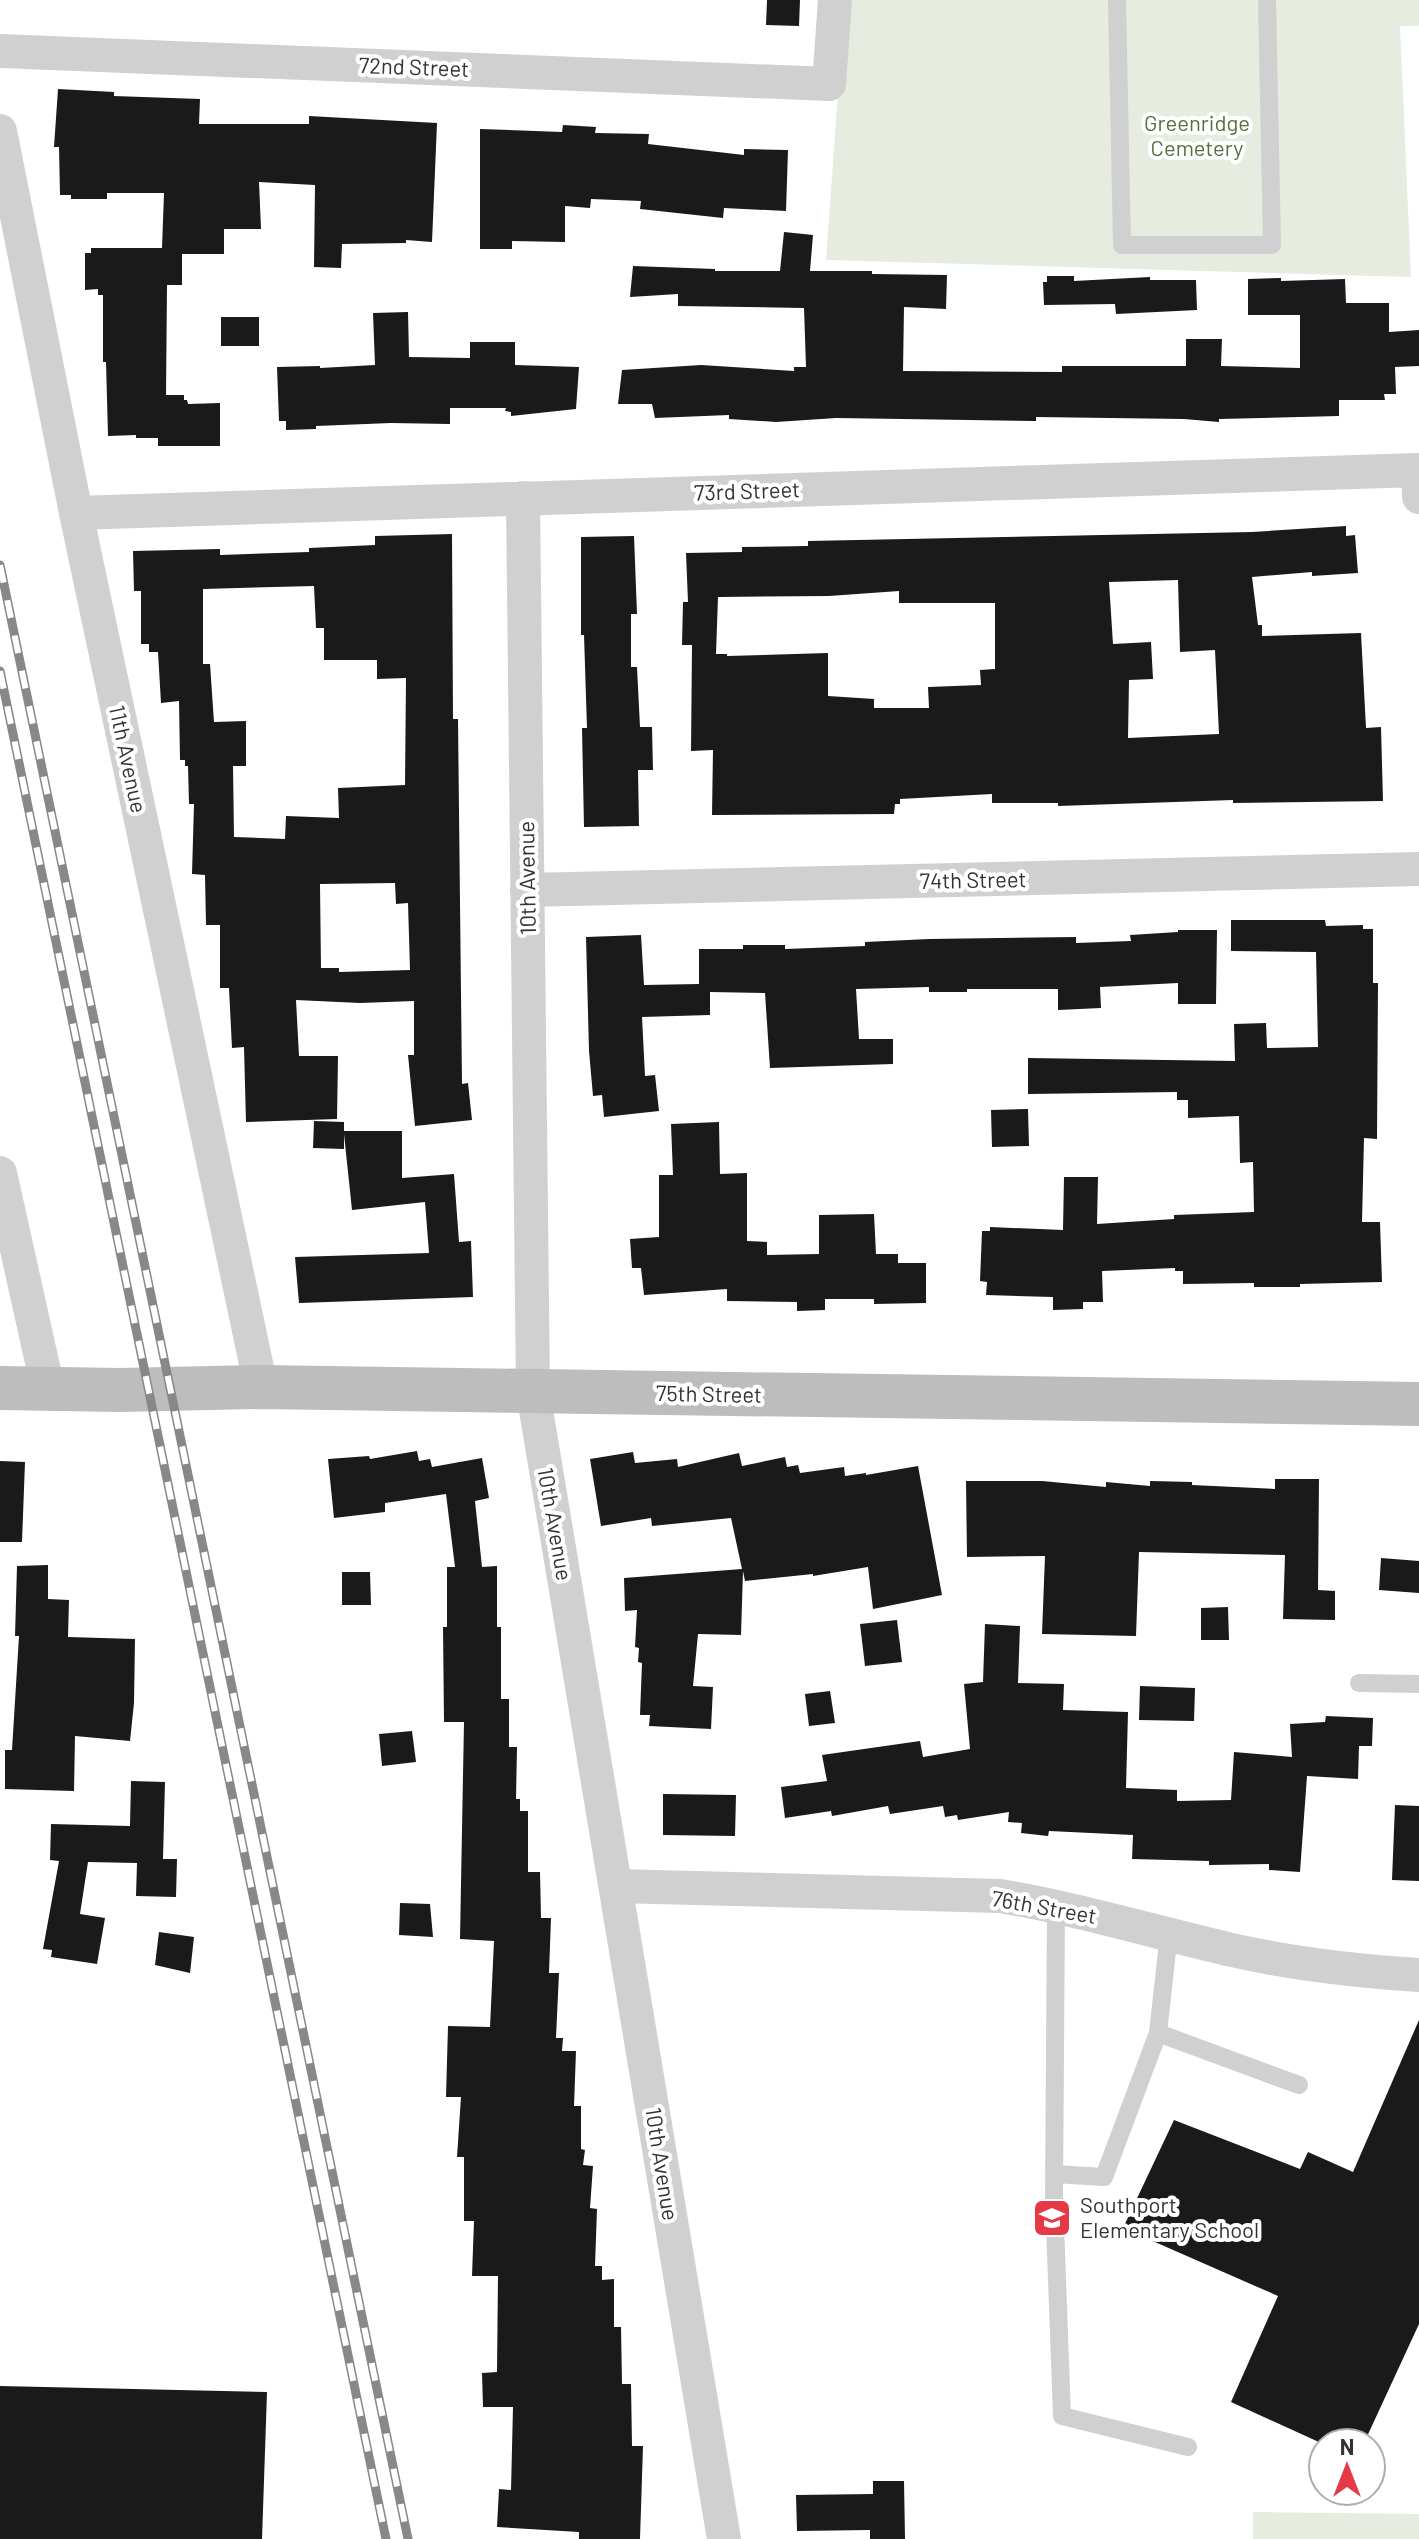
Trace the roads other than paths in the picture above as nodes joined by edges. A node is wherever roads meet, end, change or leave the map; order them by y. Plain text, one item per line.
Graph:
1 (835, 0) edge
2 (1117, 0) edge
3 (1267, 0) edge
4 (0, 51) edge
5 (0, 131) edge
6 (1418, 470) edge
7 (1419, 497) edge
8 (523, 498) junction
9 (76, 513) junction
10 (1419, 869) edge
11 (527, 890) junction
12 (0, 1173) edge
13 (261, 1387) junction
14 (0, 1388) edge
15 (48, 1389) junction
16 (533, 1392) junction
17 (1419, 1404) edge
18 (1359, 1683) dead end
19 (1419, 1684) edge
20 (616, 1886) junction
21 (1056, 1907) junction
22 (1169, 1933) junction
23 (1419, 1975) edge
24 (1158, 2033) junction
25 (1299, 2085) dead end
26 (1054, 2174) junction
27 (1188, 2447) dead end
28 (724, 2539) edge

1 - 4 street, 72nd Street
2 - 3 lane
5 - 9 street, 11th Avenue
6 - 7 street
6 - 8 street, 73rd Street
8 - 9 street, 73rd Street
8 - 11 street, 10th Avenue
9 - 13 street, 11th Avenue
10 - 11 street, 74th Street
11 - 16 street, 10th Avenue
12 - 15 street
13 - 15 street, 75th Street
13 - 16 street, 75th Street
14 - 15 street, 75th Street
16 - 17 street, 75th Street
16 - 20 street, 10th Avenue
18 - 19 lane
20 - 21 street, 76th Street
20 - 28 street, 10th Avenue
21 - 22 street, 76th Street
21 - 26 lane
22 - 23 street, 76th Street
22 - 24 lane
24 - 25 lane
24 - 26 lane
26 - 27 lane

